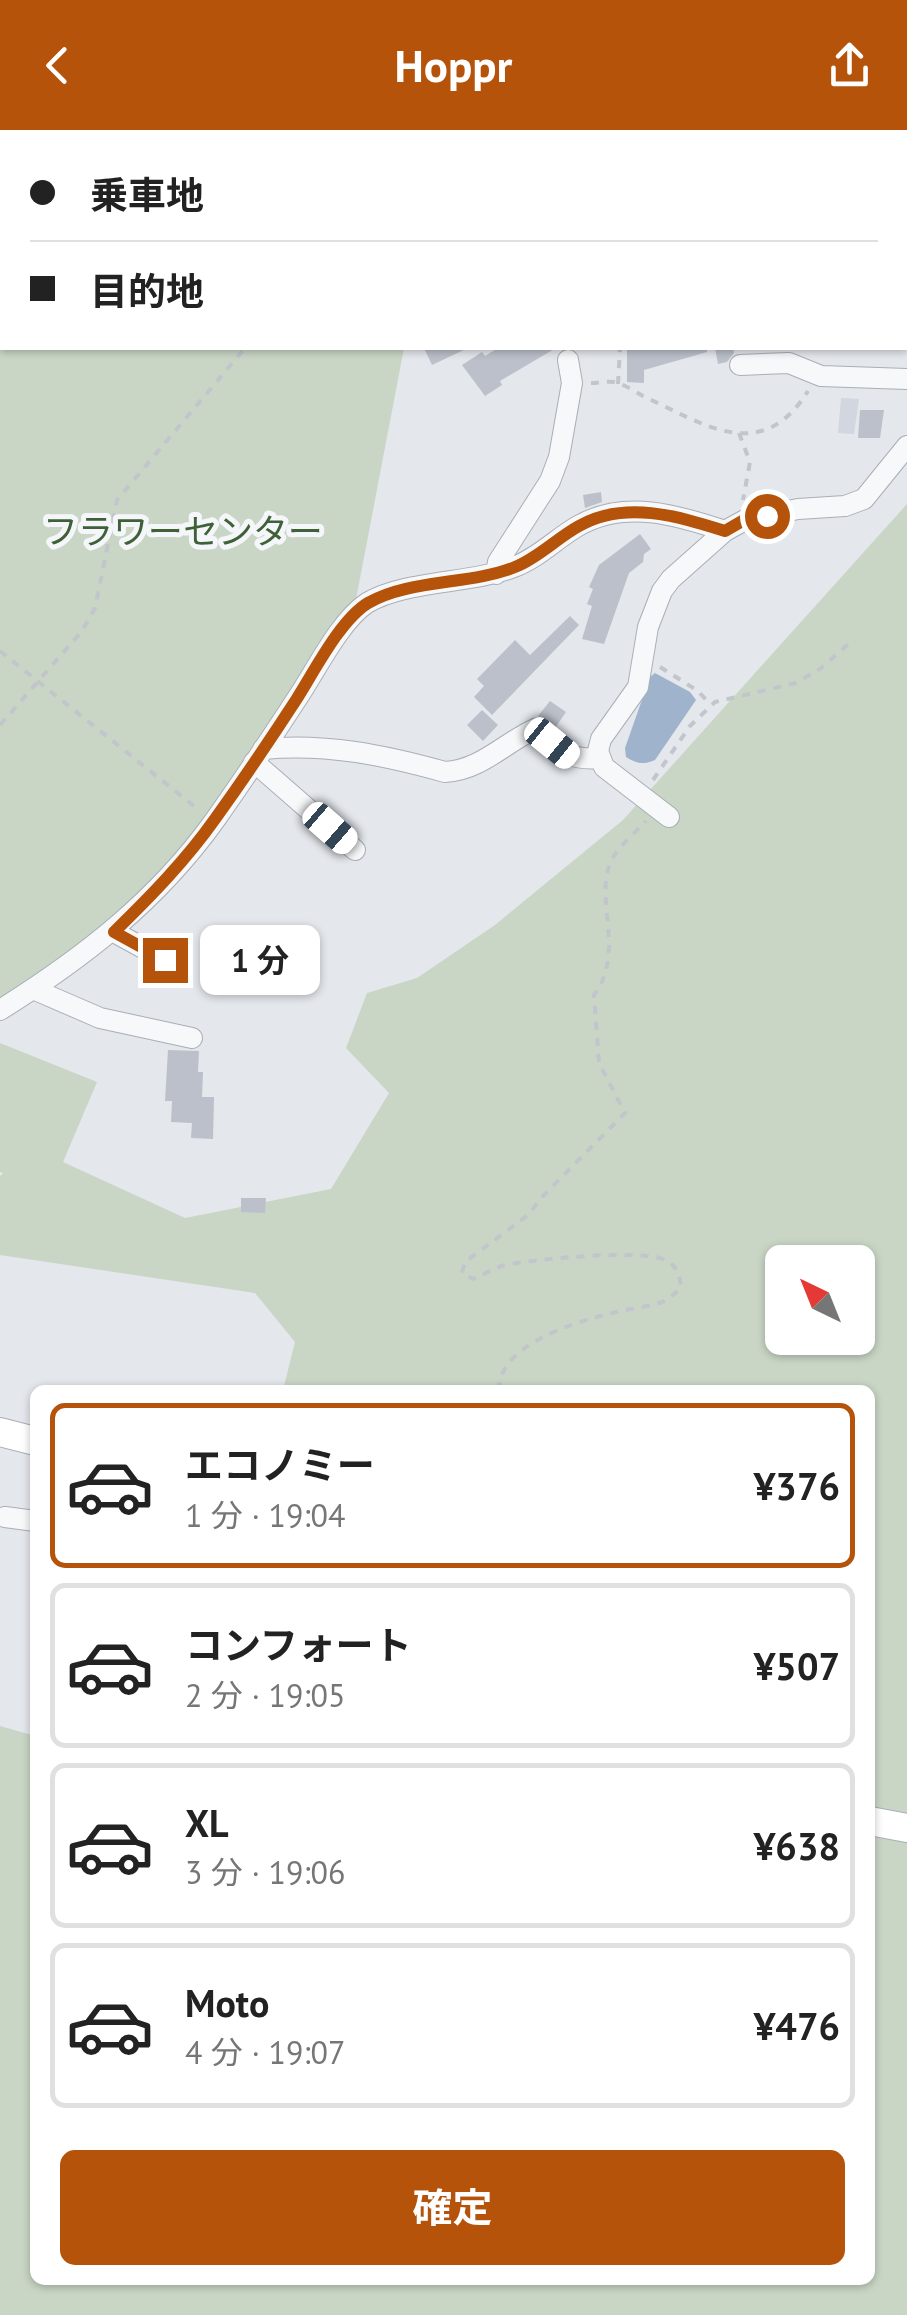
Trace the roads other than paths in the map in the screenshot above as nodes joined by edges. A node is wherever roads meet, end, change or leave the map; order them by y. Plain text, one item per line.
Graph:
1 (568, 360) road end
2 (740, 365) dead end
3 (907, 380) edge
4 (907, 446) edge
5 (731, 528) junction
6 (496, 574) junction
7 (258, 756) junction
8 (600, 758) junction
9 (654, 805) road end
10 (355, 850) dead end
11 (114, 932) junction
12 (165, 960) dead end
13 (33, 989) junction
14 (0, 1010) edge
15 (192, 1038) dead end
16 (0, 1432) edge
17 (30, 1439) edge
18 (5, 1516) dead end
19 (30, 1520) edge
20 (875, 1822) edge
21 (907, 1828) edge

1 - 6 street
2 - 3 street
4 - 5 street
5 - 6 street
5 - 8 street
6 - 7 street
7 - 8 street
7 - 10 street
7 - 11 street
8 - 9 street
11 - 12 street
11 - 13 street
13 - 14 street
13 - 15 street
16 - 17 street
18 - 19 street
20 - 21 street

